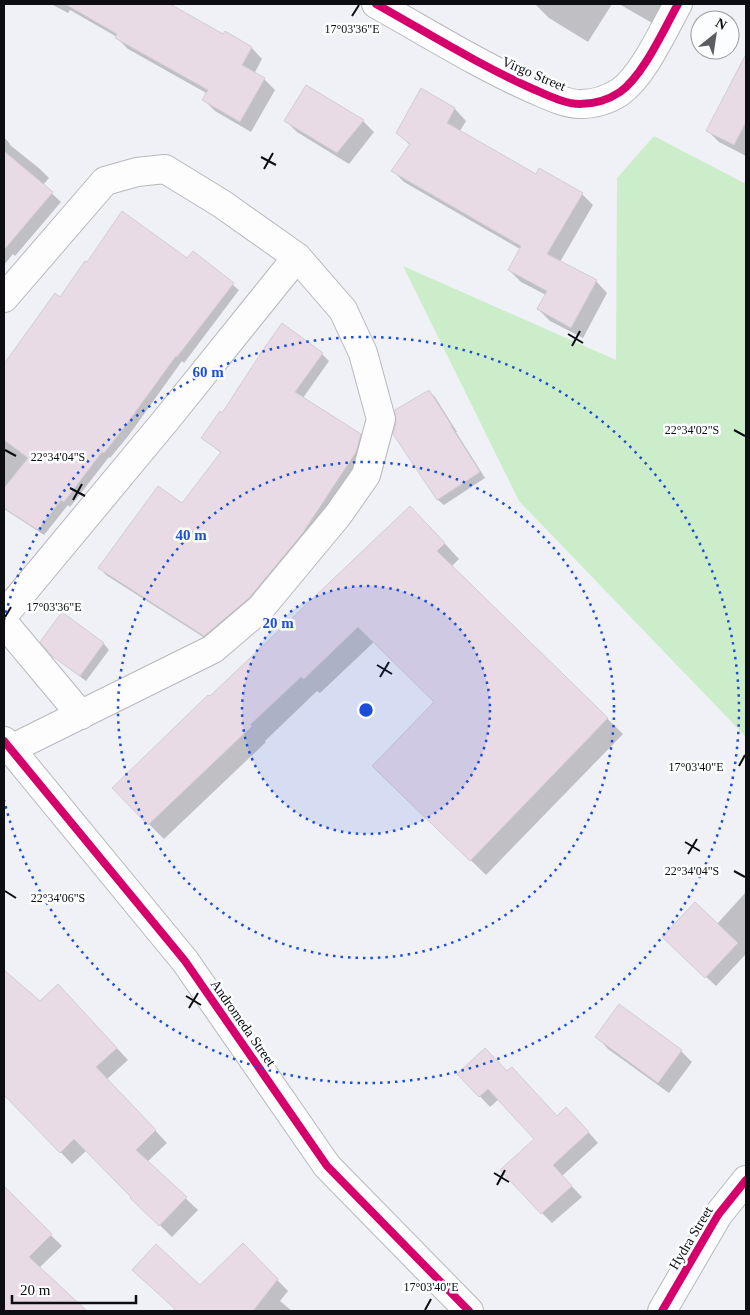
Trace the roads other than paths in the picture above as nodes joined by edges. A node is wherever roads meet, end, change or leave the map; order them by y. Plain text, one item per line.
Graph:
1 (376, 4) edge
2 (678, 4) edge
3 (297, 256) junction
4 (4, 298) edge
5 (4, 615) edge
6 (4, 623) edge
7 (81, 715) junction
8 (7, 745) edge
9 (746, 1180) edge
10 (469, 1311) edge
11 (662, 1311) edge

1 - 2 street, Virgo Street
3 - 4 street
3 - 5 street
3 - 7 street
6 - 7 street
7 - 8 street
8 - 10 street, Andromeda Street
9 - 11 street, Hydra Street

